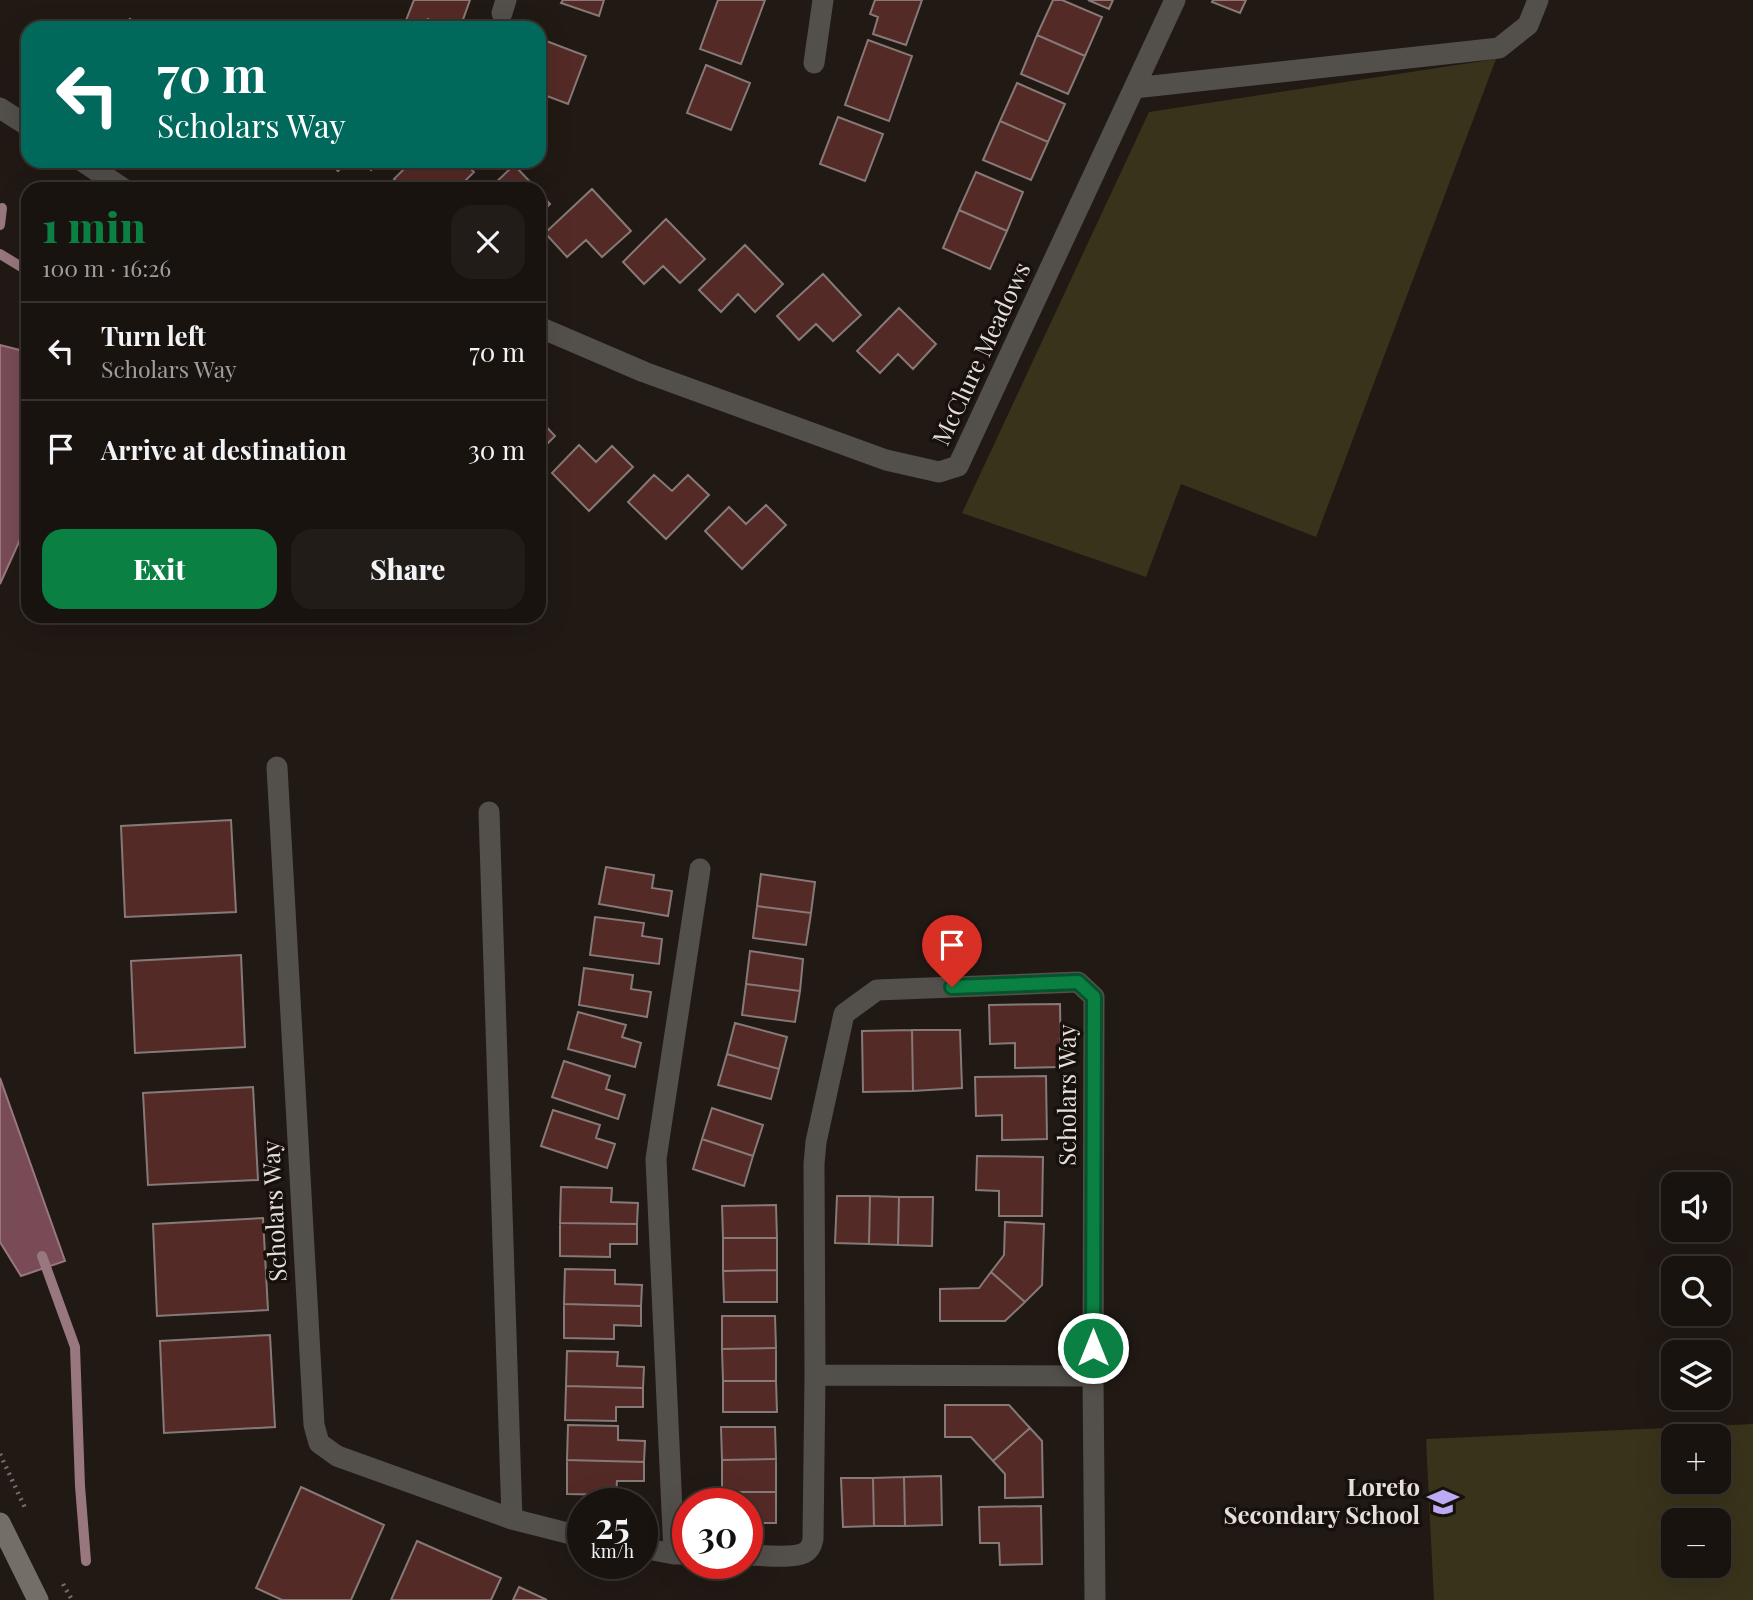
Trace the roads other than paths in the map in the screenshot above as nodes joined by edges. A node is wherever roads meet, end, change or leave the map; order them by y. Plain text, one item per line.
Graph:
1 (823, 0) edge
2 (1175, 0) edge
3 (1538, 0) edge
4 (814, 63) dead end
5 (1134, 88) junction
6 (0, 108) edge
7 (21, 122) edge
8 (92, 168) edge
9 (114, 182) edge
10 (546, 330) edge
11 (277, 767) dead end
12 (488, 812) dead end
13 (700, 869) dead end
14 (816, 1375) junction
15 (1093, 1376) junction
16 (677, 1488) edge
17 (512, 1519) junction
18 (0, 1523) edge
19 (567, 1532) edge
20 (763, 1555) edge
21 (38, 1600) edge
22 (1095, 1600) edge

1 - 4 street
2 - 5 street, McClure Meadows
3 - 5 street
5 - 10 street, McClure Meadows
6 - 7 street
8 - 9 street
11 - 17 street, Scholars Way
12 - 17 street
13 - 16 street
14 - 15 street
14 - 15 street, Scholars Way
14 - 20 street, Scholars Way
15 - 22 street, Scholars Way
17 - 19 street, Scholars Way
18 - 21 main road

